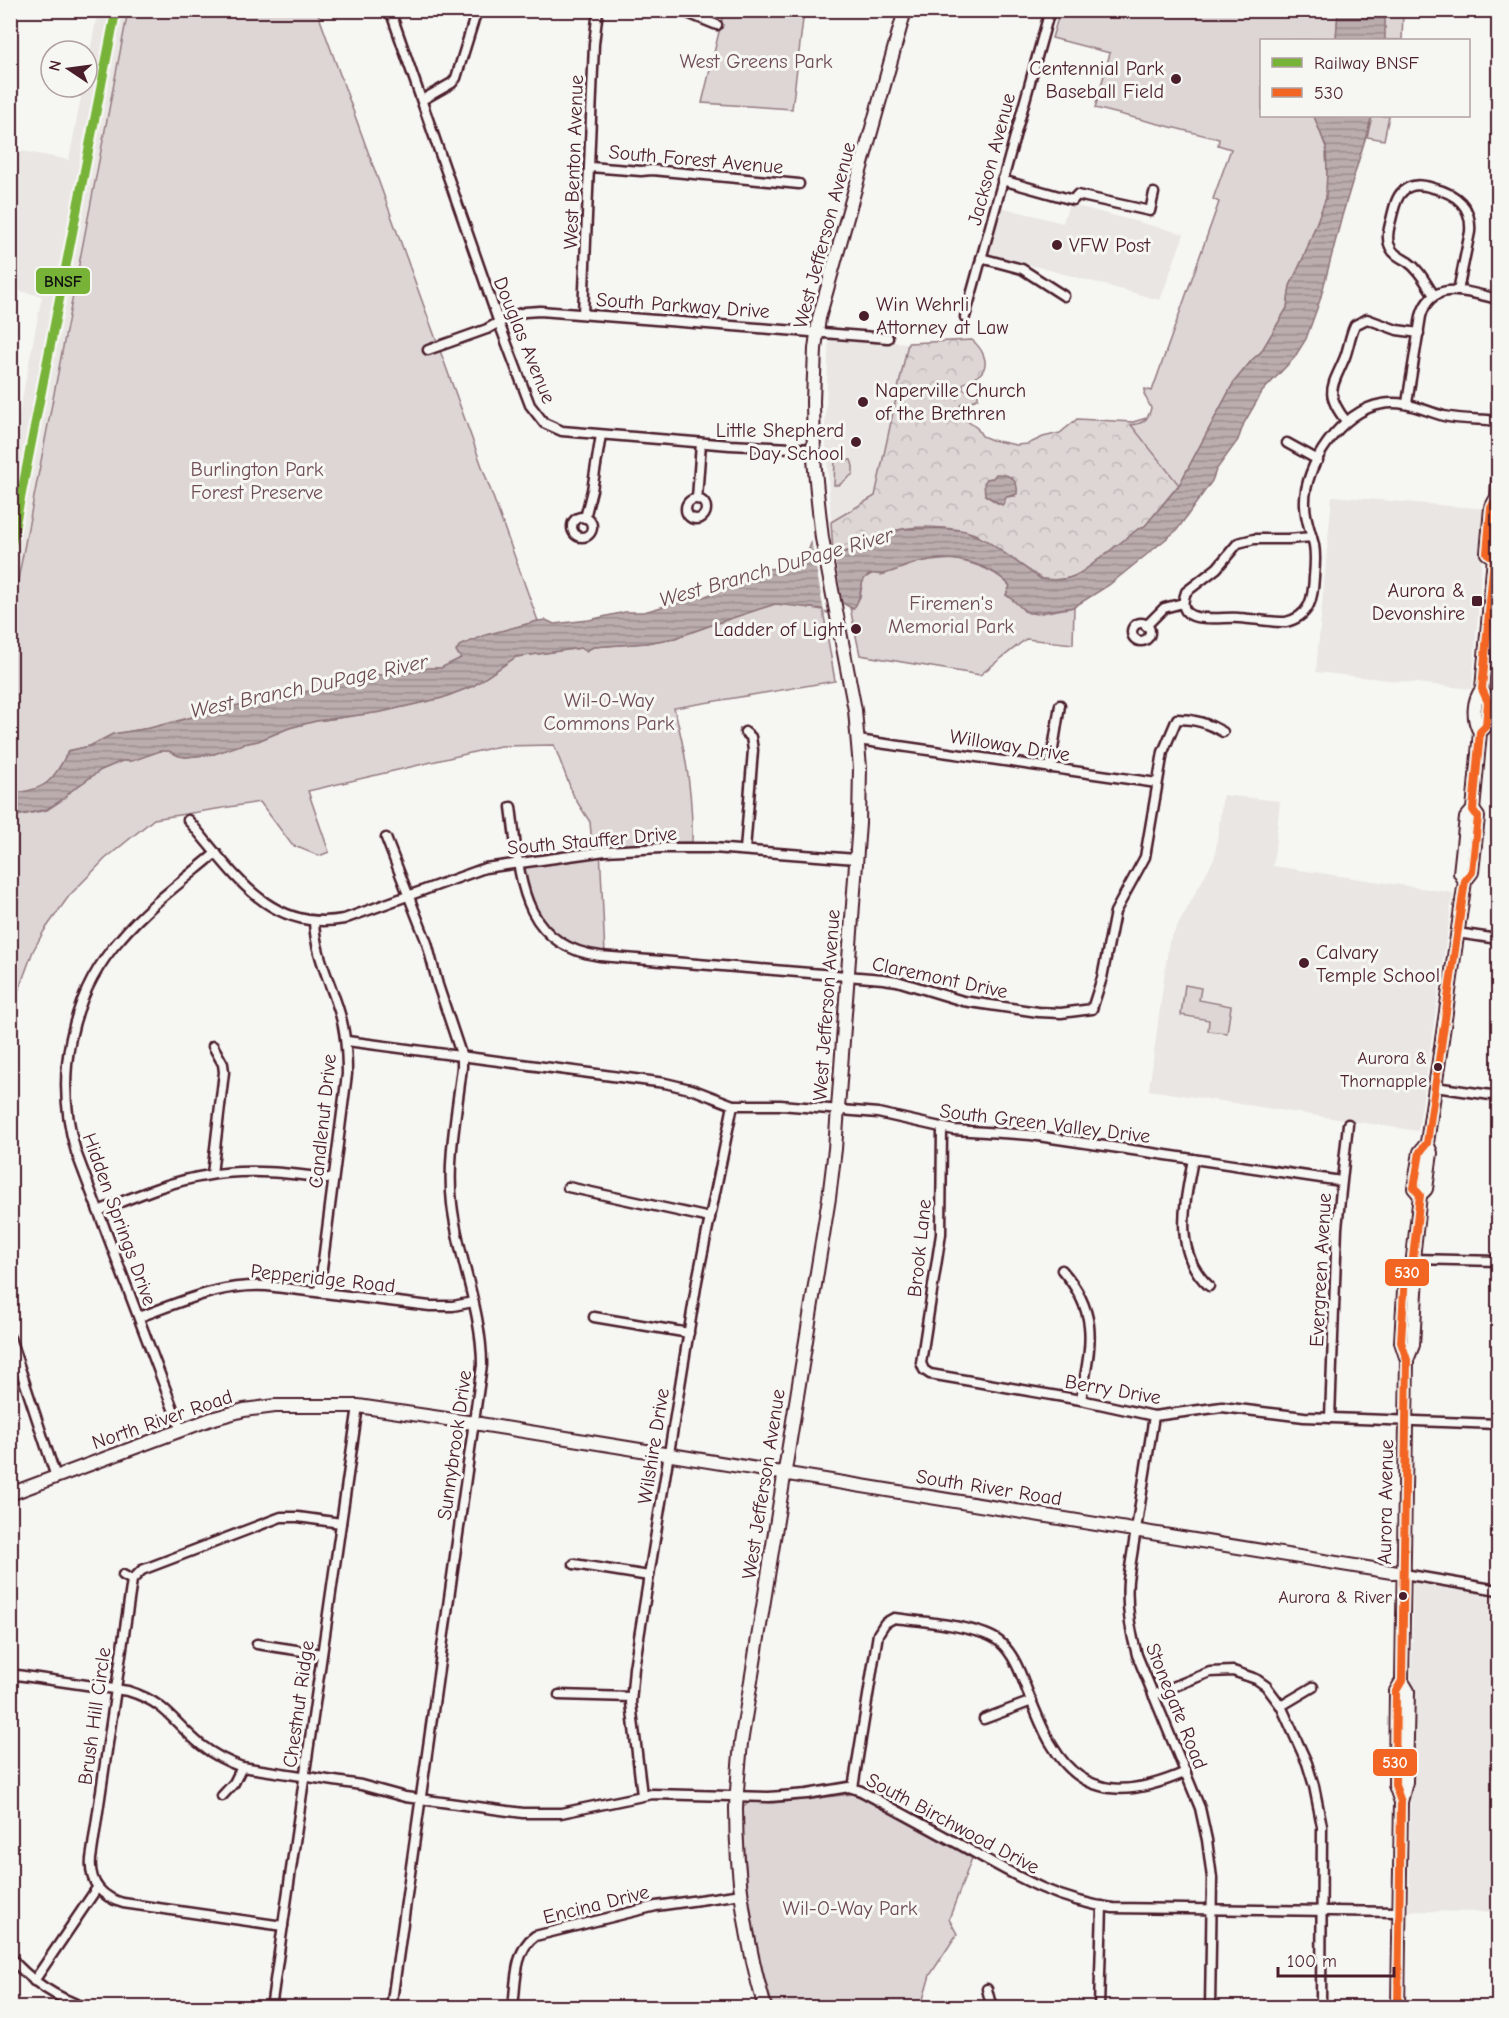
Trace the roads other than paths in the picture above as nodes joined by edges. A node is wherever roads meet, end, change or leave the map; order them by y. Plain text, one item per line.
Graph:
1 (390, 10) edge
2 (477, 10) edge
3 (598, 10) edge
4 (680, 10) edge
5 (905, 10) edge
6 (1050, 10) edge
7 (717, 25) dead end
8 (422, 100) junction
9 (590, 167) junction
10 (1002, 180) junction
11 (799, 184) dead end
12 (1154, 193) dead end
13 (981, 258) junction
14 (1458, 291) junction
15 (1434, 295) junction
16 (1064, 296) dead end
17 (1498, 299) edge
18 (583, 314) junction
19 (965, 317) dead end
20 (499, 323) junction
21 (817, 332) junction
22 (1419, 333) junction
23 (888, 338) dead end
24 (428, 350) dead end
25 (1407, 403) junction
26 (1346, 421) junction
27 (1498, 421) edge
28 (601, 435) junction
29 (701, 443) junction
30 (1287, 444) dead end
31 (814, 449) junction
32 (1318, 460) junction
33 (1498, 479) edge
34 (697, 498) dead end
35 (1498, 499) edge
36 (585, 518) dead end
37 (1312, 537) junction
38 (1496, 556) edge
39 (1183, 603) junction
40 (1493, 619) edge
41 (1146, 626) dead end
42 (1060, 705) dead end
43 (745, 732) dead end
44 (1223, 732) dead end
45 (858, 740) junction
46 (1050, 768) junction
47 (1157, 783) junction
48 (511, 807) dead end
49 (189, 820) dead end
50 (386, 838) dead end
51 (746, 850) junction
52 (216, 852) junction
53 (856, 859) junction
54 (519, 863) junction
55 (408, 896) junction
56 (314, 921) junction
57 (1458, 933) junction
58 (1498, 939) edge
59 (847, 976) junction
60 (347, 1041) junction
61 (213, 1046) dead end
62 (462, 1057) junction
63 (1435, 1087) junction
64 (1498, 1096) edge
65 (733, 1105) junction
66 (837, 1108) junction
67 (1348, 1124) dead end
68 (942, 1128) junction
69 (1193, 1159) junction
70 (212, 1174) junction
71 (333, 1179) junction
72 (1341, 1181) junction
73 (568, 1187) dead end
74 (98, 1211) junction
75 (710, 1218) junction
76 (1498, 1262) edge
77 (1412, 1263) junction
78 (1062, 1270) dead end
79 (1209, 1286) dead end
80 (319, 1292) junction
81 (473, 1302) junction
82 (138, 1317) junction
83 (594, 1317) dead end
84 (689, 1333) junction
85 (10, 1338) edge
86 (924, 1370) joint
87 (1082, 1400) junction
88 (358, 1406) junction
89 (1155, 1416) junction
90 (1330, 1418) junction
91 (1405, 1422) junction
92 (474, 1423) junction
93 (1498, 1425) edge
94 (181, 1430) junction
95 (668, 1454) junction
96 (784, 1473) junction
97 (56, 1477) junction
98 (10, 1494) edge
99 (341, 1523) junction
100 (1136, 1530) junction
101 (574, 1564) dead end
102 (1404, 1574) junction
103 (123, 1575) dead end
104 (649, 1576) junction
105 (132, 1580) junction
106 (1498, 1590) edge
107 (257, 1644) dead end
108 (322, 1654) junction
109 (10, 1674) edge
110 (1313, 1687) dead end
111 (115, 1689) junction
112 (559, 1695) dead end
113 (1154, 1695) junction
114 (631, 1697) junction
115 (1032, 1701) junction
116 (1281, 1706) junction
117 (984, 1719) dead end
118 (242, 1767) junction
119 (1186, 1772) junction
120 (305, 1777) junction
121 (853, 1788) junction
122 (642, 1795) junction
123 (222, 1796) dead end
124 (737, 1796) junction
125 (420, 1799) junction
126 (97, 1888) junction
127 (741, 1894) junction
128 (1101, 1906) junction
129 (1212, 1909) junction
130 (1323, 1911) junction
131 (1398, 1912) junction
132 (283, 1926) junction
133 (10, 1957) edge
134 (34, 1981) junction
135 (987, 1989) dead end
136 (87, 2007) edge
137 (271, 2007) edge
138 (391, 2007) edge
139 (513, 2007) edge
140 (765, 2007) edge
141 (995, 2007) edge
142 (1099, 2007) edge
143 (1210, 2007) edge
144 (1321, 2007) edge
145 (1398, 2007) edge

1 - 8 street, Douglas Avenue
2 - 8 street
3 - 9 street, West Benton Avenue
4 - 7 street
5 - 21 street, West Jefferson Avenue
6 - 10 street, Jackson Avenue
8 - 20 street, Douglas Avenue
9 - 11 street, South Forest Avenue
9 - 18 street, West Benton Avenue
10 - 12 street
10 - 13 street, Jackson Avenue
13 - 16 street
13 - 19 street, Jackson Avenue
14 - 15 street
14 - 15 street
14 - 17 street
15 - 22 street
18 - 20 street, South Parkway Drive
18 - 21 street, South Parkway Drive
20 - 24 street, South Parkway Drive
20 - 28 street, Douglas Avenue
21 - 23 street, South Parkway Drive
21 - 31 street, West Jefferson Avenue
22 - 25 street
22 - 26 street
25 - 26 street
25 - 27 street
26 - 32 street
28 - 29 street, Douglas Avenue
28 - 36 street
29 - 31 street, Douglas Avenue
29 - 34 street
30 - 32 street
31 - 45 street, West Jefferson Avenue
32 - 37 street
33 - 35 street, Aurora Avenue
35 - 38 street, Aurora Avenue
37 - 39 street
37 - 39 street
38 - 40 street, Aurora Avenue
39 - 41 street
40 - 57 street, Aurora Avenue
42 - 46 street
43 - 51 street
44 - 47 street, Claremont Drive
45 - 46 street, Willoway Drive
45 - 53 street, West Jefferson Avenue
46 - 47 street, Willoway Drive
47 - 59 street, Claremont Drive
48 - 54 street, Claremont Drive
49 - 52 street, South Stauffer Drive
50 - 55 street, Sunnybrook Drive
51 - 53 street, South Stauffer Drive
51 - 54 street, South Stauffer Drive
52 - 56 street, South Stauffer Drive
52 - 74 street, Hidden Springs Drive
53 - 59 street, West Jefferson Avenue
54 - 55 street, South Stauffer Drive
54 - 59 street, Claremont Drive
55 - 56 street, South Stauffer Drive
55 - 62 street, Sunnybrook Drive
56 - 60 street, Candlenut Drive
57 - 58 street
57 - 63 street, Aurora Avenue
59 - 66 street, West Jefferson Avenue
60 - 62 street, South Green Valley Drive
60 - 71 street, Candlenut Drive
61 - 70 street
62 - 65 street, South Green Valley Drive
62 - 81 street, Sunnybrook Drive
63 - 64 street
63 - 77 street, Aurora Avenue
65 - 66 street, South Green Valley Drive
65 - 75 street, Wilshire Drive
66 - 68 street, South Green Valley Drive
66 - 96 street, West Jefferson Avenue
67 - 72 street, Evergreen Avenue
68 - 69 street, South Green Valley Drive
68 - 86 street, Brook Lane
69 - 72 street, South Green Valley Drive
69 - 79 street
70 - 71 street
70 - 74 street
71 - 80 street, Candlenut Drive
72 - 90 street, Evergreen Avenue
73 - 75 street
74 - 82 street, Hidden Springs Drive
75 - 84 street, Wilshire Drive
76 - 77 street
77 - 91 street, Aurora Avenue
78 - 87 street
80 - 81 street, Pepperidge Road
80 - 82 street, Pepperidge Road
81 - 92 street, Sunnybrook Drive
82 - 94 street, Hidden Springs Drive
83 - 84 street
84 - 95 street, Wilshire Drive
85 - 97 street
86 - 87 street, Berry Drive
87 - 89 street, Berry Drive
88 - 92 street, North River Road
88 - 94 street, North River Road
88 - 99 street, Chestnut Ridge
89 - 90 street, Berry Drive
89 - 100 street, Stonegate Road
90 - 91 street, Berry Drive
91 - 93 street, Berry Drive
91 - 102 street, Aurora Avenue
92 - 95 street, South River Road
92 - 125 street, Sunnybrook Drive
94 - 97 street, North River Road
95 - 96 street, South River Road
95 - 104 street, Wilshire Drive
96 - 100 street, South River Road
96 - 124 street, West Jefferson Avenue
97 - 98 street, North River Road
99 - 105 street
99 - 108 street, Chestnut Ridge
100 - 102 street, South River Road
100 - 113 street, Stonegate Road
101 - 104 street
102 - 106 street, South River Road
102 - 131 street, Aurora Avenue
103 - 105 street
104 - 114 street, Wilshire Drive
105 - 111 street, Brush Hill Circle
107 - 108 street
108 - 120 street, Chestnut Ridge
109 - 111 street, South Birchwood Drive
110 - 116 street
111 - 118 street, South Birchwood Drive
111 - 126 street, Brush Hill Circle
112 - 114 street
113 - 116 street
113 - 119 street, Stonegate Road
114 - 122 street, Wilshire Drive
115 - 117 street
115 - 119 street
115 - 121 street
116 - 130 street
118 - 120 street, South Birchwood Drive
118 - 123 street
119 - 129 street, Stonegate Road
120 - 125 street, South Birchwood Drive
120 - 132 street, Chestnut Ridge
121 - 124 street, South Birchwood Drive
121 - 128 street, South Birchwood Drive
122 - 124 street, South Birchwood Drive
122 - 125 street, South Birchwood Drive
124 - 127 street, West Jefferson Avenue
125 - 138 street, Sunnybrook Drive
126 - 132 street
126 - 134 street
127 - 139 street, Encina Drive
127 - 140 street, West Jefferson Avenue
128 - 129 street, South Birchwood Drive
128 - 142 street
129 - 130 street, South Birchwood Drive
129 - 143 street, Stonegate Road
130 - 131 street, South Birchwood Drive
130 - 144 street
131 - 145 street, Aurora Avenue
132 - 137 street, Chestnut Ridge
133 - 134 street
134 - 136 street
135 - 141 street

